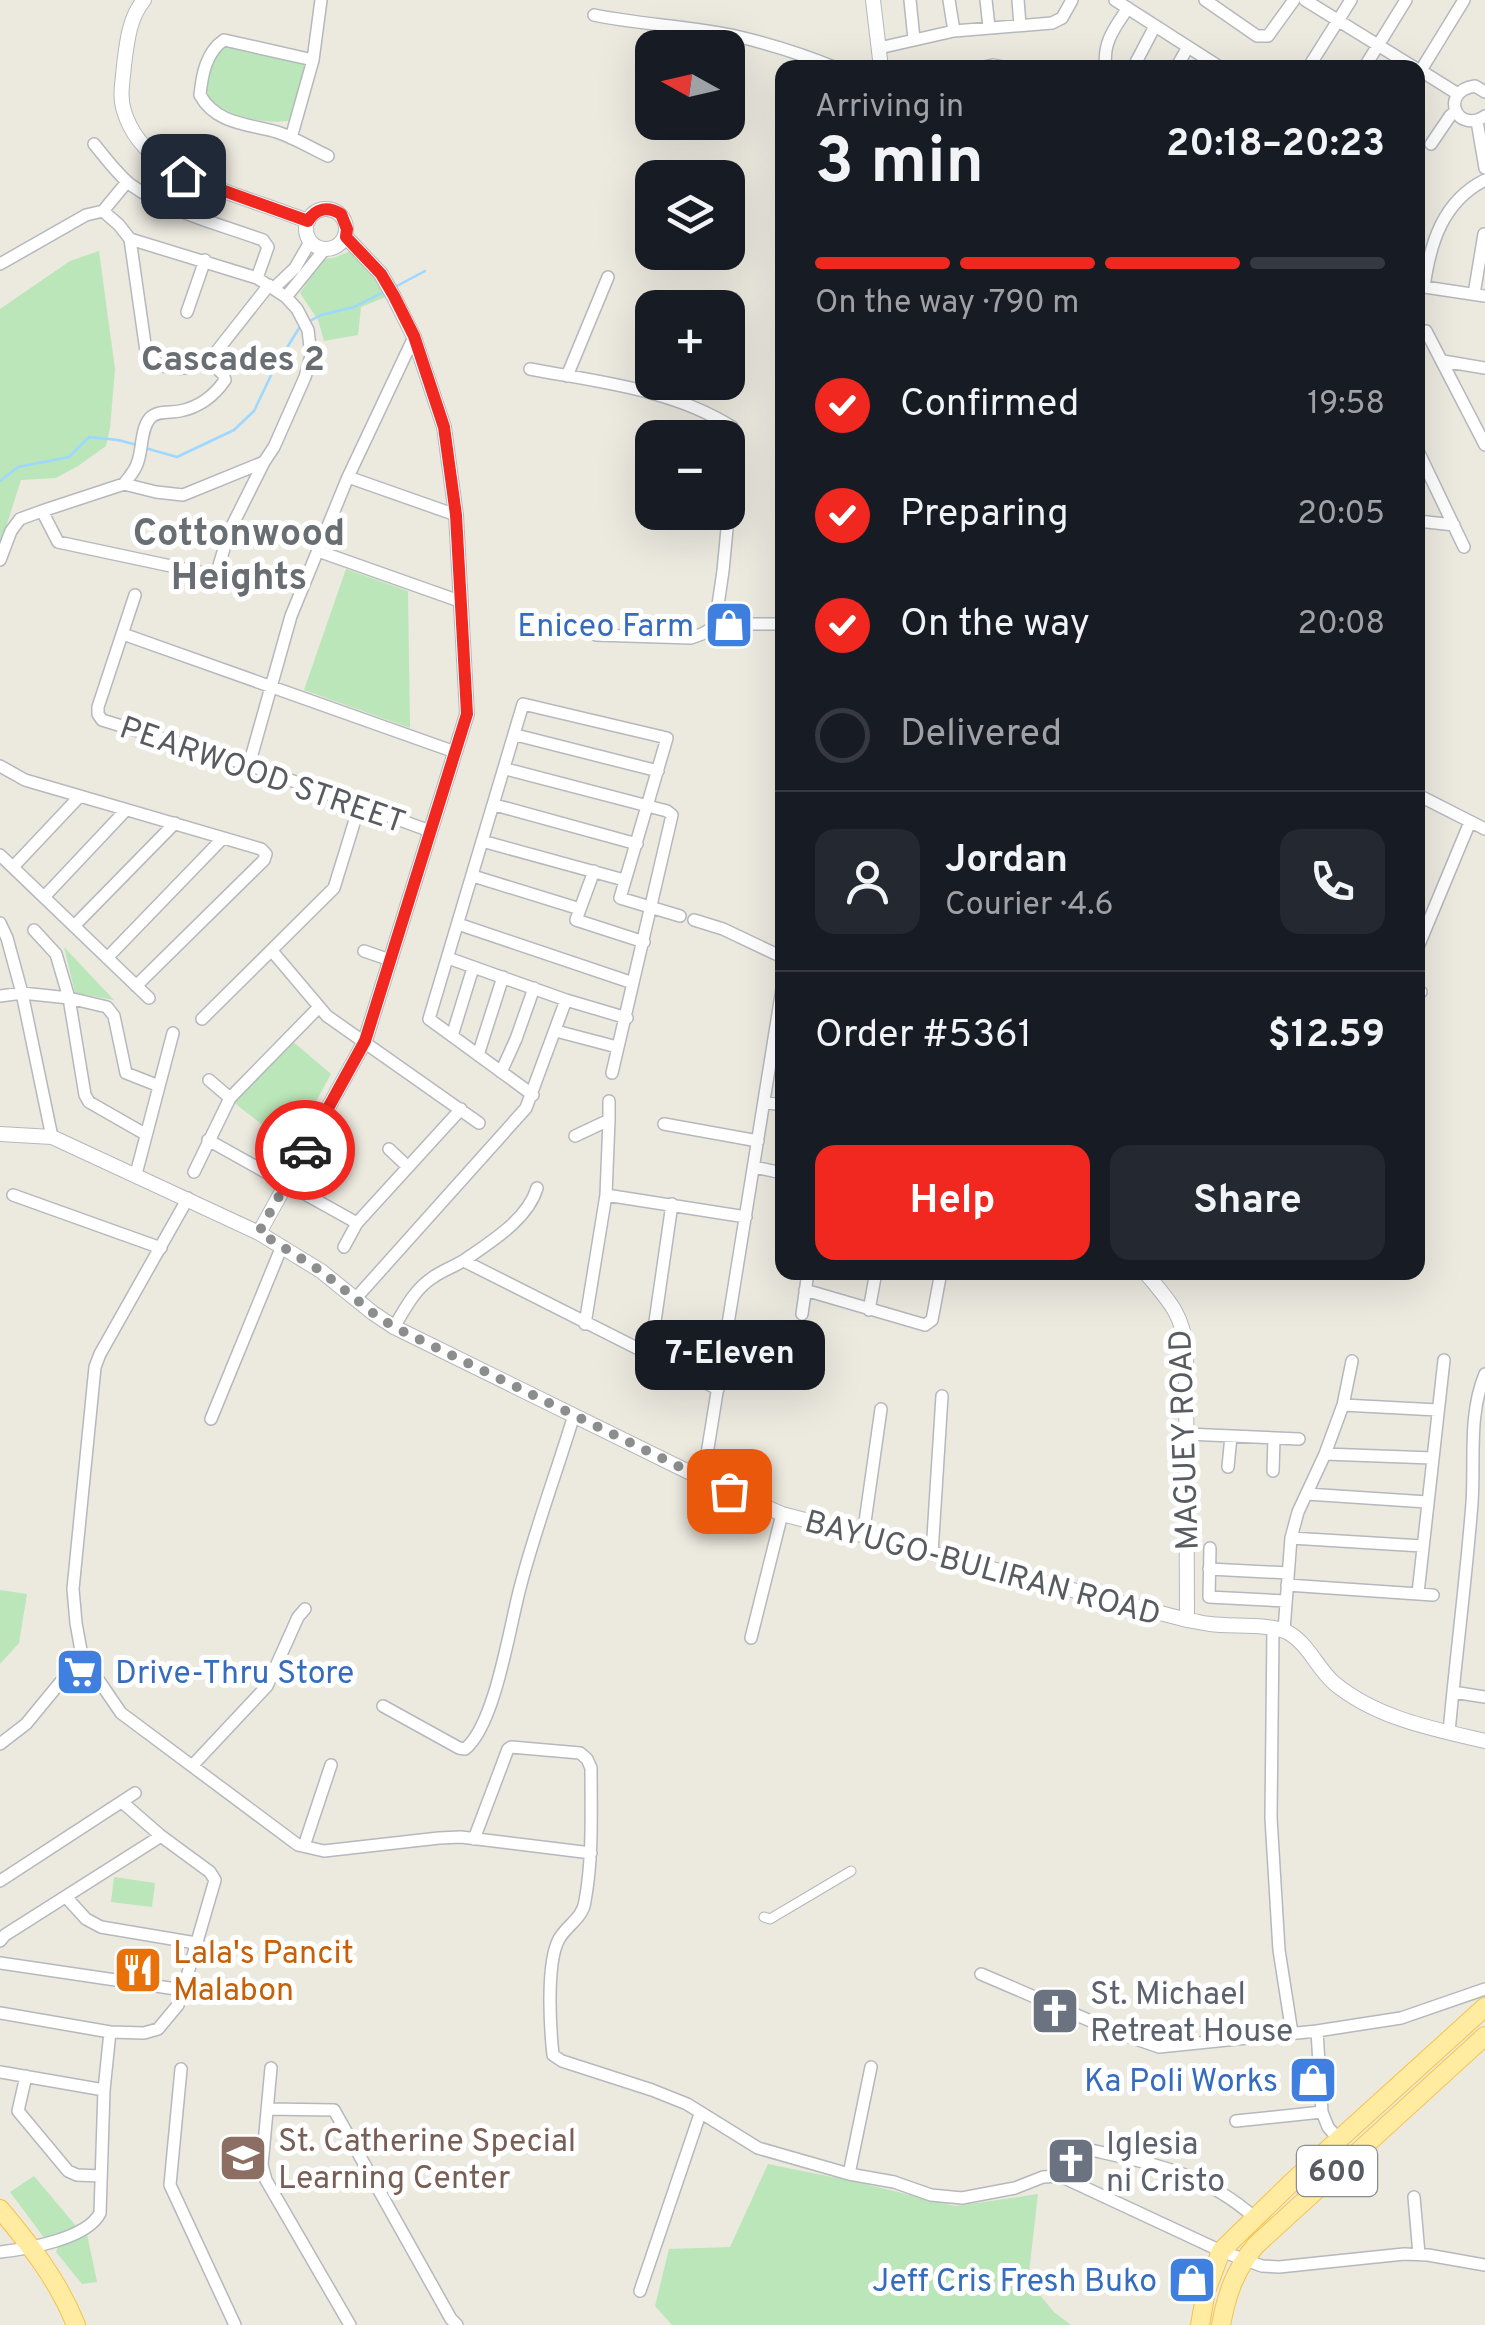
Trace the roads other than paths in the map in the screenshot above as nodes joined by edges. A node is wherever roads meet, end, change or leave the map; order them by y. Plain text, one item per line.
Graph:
1 (144, 0) edge
2 (321, 0) edge
3 (873, 0) edge
4 (910, 0) edge
5 (949, 0) edge
6 (986, 0) edge
7 (1018, 0) edge
8 (1072, 0) edge
9 (1116, 0) edge
10 (1205, 0) edge
11 (1294, 0) edge
12 (1306, 0) edge
13 (1350, 0) edge
14 (1406, 0) edge
15 (1464, 0) edge
16 (1128, 8) junction
17 (594, 15) dead end
18 (1338, 20) junction
19 (1020, 25) junction
20 (1156, 26) junction
21 (990, 27) junction
22 (954, 31) junction
23 (914, 39) junction
24 (1378, 45) junction
25 (1188, 47) junction
26 (879, 48) junction
27 (313, 60) junction
28 (816, 60) edge
29 (880, 60) edge
30 (1106, 60) edge
31 (1137, 60) edge
32 (1181, 60) edge
33 (1208, 60) edge
34 (1313, 60) edge
35 (1369, 60) edge
36 (1402, 60) edge
37 (1425, 60) edge
38 (1425, 74) edge
39 (1484, 88) edge
40 (1458, 94) junction
41 (1456, 111) junction
42 (1481, 118) edge
43 (291, 138) junction
44 (94, 144) dead end
45 (1431, 144) dead end
46 (328, 156) dead end
47 (1485, 168) edge
48 (1485, 180) edge
49 (128, 182) junction
50 (102, 212) junction
51 (308, 221) junction
52 (1484, 234) edge
53 (346, 237) junction
54 (130, 239) junction
55 (317, 245) junction
56 (205, 260) junction
57 (0, 264) edge
58 (1425, 269) edge
59 (608, 278) dead end
60 (267, 284) junction
61 (1425, 287) edge
62 (1480, 295) edge
63 (286, 297) junction
64 (187, 312) dead end
65 (1425, 331) edge
66 (414, 336) junction
67 (209, 362) junction
68 (1443, 362) junction
69 (1485, 368) edge
70 (530, 369) dead end
71 (567, 376) junction
72 (1485, 446) edge
73 (264, 462) junction
74 (1425, 470) edge
75 (348, 478) junction
76 (124, 484) junction
77 (42, 511) junction
78 (456, 515) junction
79 (1425, 522) edge
80 (1454, 526) junction
81 (1464, 548) dead end
82 (318, 551) junction
83 (0, 560) edge
84 (135, 595) dead end
85 (462, 602) junction
86 (719, 624) junction
87 (775, 624) edge
88 (124, 634) junction
89 (596, 635) dead end
90 (271, 686) junction
91 (516, 735) junction
92 (455, 752) junction
93 (249, 765) junction
94 (0, 766) edge
95 (506, 769) junction
96 (658, 771) junction
97 (79, 797) junction
98 (1425, 800) edge
99 (494, 805) junction
100 (360, 807) junction
101 (647, 807) junction
102 (126, 810) junction
103 (1470, 822) junction
104 (175, 824) junction
105 (1485, 829) edge
106 (430, 831) junction
107 (222, 838) junction
108 (482, 840) junction
109 (637, 844) junction
110 (0, 855) edge
111 (12, 867) junction
112 (594, 871) junction
113 (473, 876) junction
114 (624, 880) junction
115 (44, 897) junction
116 (649, 906) junction
117 (580, 909) junction
118 (680, 916) dead end
119 (694, 920) dead end
120 (0, 923) edge
121 (458, 924) junction
122 (74, 926) junction
123 (1425, 929) edge
124 (34, 930) dead end
125 (644, 942) junction
126 (272, 951) junction
127 (364, 951) dead end
128 (775, 954) edge
129 (107, 958) junction
130 (448, 958) junction
131 (390, 960) junction
132 (473, 968) junction
133 (503, 978) junction
134 (633, 984) junction
135 (136, 986) junction
136 (534, 988) junction
137 (22, 994) junction
138 (0, 996) edge
139 (69, 998) junction
140 (149, 998) dead end
141 (566, 1000) junction
142 (319, 1006) junction
143 (627, 1018) junction
144 (202, 1019) dead end
145 (556, 1031) junction
146 (172, 1034) dead end
147 (452, 1036) junction
148 (365, 1041) junction
149 (617, 1046) junction
150 (775, 1052) edge
151 (478, 1055) junction
152 (501, 1072) junction
153 (612, 1074) dead end
154 (209, 1080) dead end
155 (158, 1086) junction
156 (533, 1095) junction
157 (230, 1098) junction
158 (609, 1101) dead end
159 (764, 1102) junction
160 (775, 1104) edge
161 (462, 1109) junction
162 (609, 1120) junction
163 (479, 1122) dead end
164 (664, 1124) dead end
165 (0, 1134) edge
166 (145, 1134) junction
167 (575, 1136) dead end
168 (52, 1137) junction
169 (208, 1140) junction
170 (758, 1141) junction
171 (389, 1149) dead end
172 (754, 1167) junction
173 (408, 1168) junction
174 (194, 1172) dead end
175 (775, 1172) edge
176 (136, 1174) junction
177 (286, 1183) junction
178 (537, 1188) dead end
179 (13, 1196) dead end
180 (606, 1196) junction
181 (188, 1198) junction
182 (672, 1204) junction
183 (746, 1216) junction
184 (357, 1223) junction
185 (259, 1232) junction
186 (282, 1246) junction
187 (162, 1248) junction
188 (344, 1248) dead end
189 (464, 1261) junction
190 (807, 1280) edge
191 (875, 1280) edge
192 (939, 1280) edge
193 (1152, 1280) edge
194 (805, 1290) junction
195 (356, 1298) junction
196 (869, 1310) junction
197 (802, 1314) dead end
198 (585, 1324) junction
199 (394, 1327) junction
200 (650, 1356) junction
201 (1444, 1360) dead end
202 (1352, 1361) dead end
203 (1485, 1374) edge
204 (718, 1389) junction
205 (1482, 1392) edge
206 (942, 1396) dead end
207 (1343, 1405) junction
208 (881, 1409) dead end
209 (1438, 1410) junction
210 (574, 1415) junction
211 (210, 1418) dead end
212 (1186, 1434) junction
213 (1231, 1436) junction
214 (1274, 1438) junction
215 (1299, 1439) dead end
216 (1325, 1454) junction
217 (1432, 1458) junction
218 (1228, 1467) dead end
219 (1273, 1471) dead end
220 (703, 1480) junction
221 (1308, 1494) junction
222 (1427, 1502) junction
223 (782, 1514) junction
224 (863, 1536) junction
225 (1291, 1538) junction
226 (1468, 1538) junction
227 (1485, 1540) edge
228 (1422, 1546) junction
229 (1210, 1548) dead end
230 (932, 1554) junction
231 (1210, 1569) junction
232 (1288, 1579) junction
233 (1418, 1594) junction
234 (1433, 1594) dead end
235 (1286, 1601) junction
236 (305, 1609) dead end
237 (1187, 1620) junction
238 (1278, 1629) junction
239 (751, 1638) dead end
240 (82, 1656) junction
241 (1453, 1692) junction
242 (1485, 1697) edge
243 (383, 1706) dead end
244 (1449, 1732) junction
245 (1485, 1741) edge
246 (0, 1744) edge
247 (331, 1765) dead end
248 (192, 1766) junction
249 (135, 1793) dead end
250 (122, 1802) junction
251 (162, 1836) junction
252 (474, 1838) junction
253 (304, 1846) junction
254 (590, 1852) junction
255 (852, 1871) dead end
256 (0, 1881) edge
257 (66, 1898) junction
258 (764, 1917) dead end
259 (0, 1941) edge
260 (196, 1942) junction
261 (0, 1963) edge
262 (981, 1974) dead end
263 (1485, 1989) edge
264 (184, 1990) junction
265 (1485, 2007) edge
266 (0, 2013) edge
267 (1316, 2031) junction
268 (110, 2032) junction
269 (1292, 2033) junction
270 (1485, 2036) edge
271 (872, 2066) dead end
272 (181, 2068) dead end
273 (271, 2068) dead end
274 (0, 2072) edge
275 (26, 2076) junction
276 (104, 2090) junction
277 (267, 2110) junction
278 (1322, 2112) junction
279 (700, 2114) junction
280 (1236, 2121) dead end
281 (1339, 2140) junction
282 (1091, 2150) dead end
283 (849, 2174) junction
284 (101, 2176) junction
285 (1414, 2197) dead end
286 (0, 2208) edge
287 (1254, 2218) junction
288 (33, 2248) junction
289 (0, 2252) edge
290 (1221, 2252) junction
291 (1419, 2254) junction
292 (1243, 2260) junction
293 (1485, 2265) edge
294 (640, 2291) dead end
295 (451, 2323) edge
296 (76, 2325) edge
297 (235, 2325) edge
298 (350, 2325) edge
299 (1200, 2325) edge
300 (1221, 2325) edge

1 - 51 street
2 - 27 street
3 - 26 street
4 - 23 street
5 - 22 street
6 - 21 street
7 - 19 street
8 - 19 street
9 - 16 street
10 - 11 street
12 - 18 street
13 - 18 street
14 - 24 street
15 - 37 street
16 - 20 street
16 - 30 street
17 - 28 street
18 - 24 street
18 - 34 street
19 - 21 street
20 - 25 street
20 - 31 street
21 - 22 street
22 - 23 street
23 - 26 street
24 - 35 street
24 - 36 street
25 - 32 street
25 - 33 street
26 - 29 street
27 - 43 street
27 - 43 street
38 - 40 street
39 - 40 street
40 - 41 street
41 - 42 street
41 - 45 street
42 - 47 street
43 - 46 street
44 - 49 street
48 - 58 street
49 - 50 street
49 - 60 street
50 - 54 street
50 - 57 street
51 - 53 street
51 - 55 street
52 - 62 street
53 - 55 street
53 - 66 street
54 - 56 street
54 - 67 street
55 - 60 street
55 - 63 street
56 - 60 street
56 - 64 street
59 - 71 street
60 - 63 street
60 - 67 street
61 - 62 street
63 - 73 street
65 - 68 street
66 - 75 street
66 - 78 street
67 - 76 street
68 - 69 street
68 - 72 street
70 - 71 street
71 - 86 street
73 - 76 street
73 - 77 street
74 - 80 street
75 - 78 street
75 - 82 street
76 - 77 street
77 - 83 street
78 - 85 street
79 - 80 street
80 - 81 street
82 - 85 street
82 - 90 street
84 - 88 street
85 - 92 street
86 - 87 street
86 - 89 street
88 - 90 street
88 - 93 street, PEARWOOD STREET
90 - 92 street
90 - 93 street
91 - 95 street
91 - 96 street
91 - 96 street
92 - 106 street
93 - 100 street, PEARWOOD STREET
94 - 97 street
95 - 99 street
95 - 101 street
96 - 101 street
97 - 102 street
97 - 111 street
98 - 103 street
99 - 108 street
99 - 109 street
100 - 106 street, PEARWOOD STREET
100 - 126 street
101 - 109 street
101 - 116 street
102 - 104 street
102 - 115 street
103 - 105 street
103 - 123 street
104 - 107 street
104 - 122 street
106 - 131 street
107 - 129 street
107 - 135 street
108 - 112 street
108 - 113 street
109 - 114 street
110 - 111 street
111 - 115 street
112 - 114 street
112 - 117 street
113 - 117 street
113 - 121 street
114 - 116 street
115 - 122 street
116 - 118 street
116 - 125 street
117 - 125 street
119 - 128 street
120 - 137 street
121 - 130 street
121 - 134 street
122 - 129 street
124 - 139 street
125 - 134 street
126 - 142 street
126 - 144 street
127 - 131 street
129 - 135 street
130 - 132 street
130 - 147 street
131 - 148 street
132 - 133 street
132 - 147 street
133 - 136 street
133 - 151 street
134 - 143 street
135 - 140 street
136 - 141 street
136 - 152 street
137 - 138 street
137 - 139 street
137 - 168 street
139 - 155 street
139 - 166 street
141 - 143 street
141 - 145 street
142 - 148 street
142 - 157 street
143 - 149 street
145 - 149 street
145 - 156 street
146 - 155 street
147 - 151 street
148 - 161 street
148 - 177 street
149 - 153 street
150 - 159 street
151 - 152 street
152 - 156 street
154 - 157 street
155 - 166 street
156 - 195 street
157 - 169 street
158 - 162 street
159 - 160 street
159 - 170 street
161 - 163 street
161 - 173 street
162 - 167 street
162 - 180 street
164 - 170 street
165 - 168 street, BAYUGO-BULIRAN ROAD
166 - 176 street
168 - 176 street, BAYUGO-BULIRAN ROAD
169 - 174 street
169 - 177 street
170 - 172 street
171 - 173 street
172 - 175 street
172 - 183 street
173 - 184 street
176 - 181 street, BAYUGO-BULIRAN ROAD
177 - 184 street
177 - 185 street
178 - 189 street
179 - 187 street
180 - 182 street
180 - 198 street
181 - 185 street, BAYUGO-BULIRAN ROAD
181 - 187 street
182 - 183 street
182 - 200 street
183 - 204 street
184 - 188 street
185 - 186 street, BAYUGO-BULIRAN ROAD
186 - 195 street, BAYUGO-BULIRAN ROAD
186 - 211 street
187 - 240 street
189 - 198 street
189 - 199 street
190 - 194 street
191 - 196 street
192 - 196 street
193 - 212 street, MAGUEY ROAD
194 - 196 street
194 - 197 street
195 - 199 street, BAYUGO-BULIRAN ROAD
198 - 200 street
199 - 210 street, BAYUGO-BULIRAN ROAD
200 - 204 street
201 - 209 street
202 - 207 street
203 - 205 street
204 - 220 street
205 - 226 street
206 - 230 street
207 - 209 street
207 - 216 street
208 - 224 street
209 - 217 street
210 - 220 street, BAYUGO-BULIRAN ROAD
210 - 243 street
212 - 213 street
212 - 237 street, MAGUEY ROAD
213 - 214 street
213 - 218 street
214 - 215 street
214 - 219 street
216 - 217 street
216 - 221 street
217 - 222 street
220 - 223 street, BAYUGO-BULIRAN ROAD
221 - 222 street
221 - 225 street
222 - 228 street
223 - 224 street, BAYUGO-BULIRAN ROAD
223 - 239 street
224 - 230 street, BAYUGO-BULIRAN ROAD
225 - 228 street
225 - 232 street
226 - 227 street
226 - 241 street
228 - 233 street
229 - 231 street
230 - 237 street, BAYUGO-BULIRAN ROAD
231 - 232 street
231 - 235 street
232 - 233 street
232 - 235 street
233 - 234 street
235 - 238 street
236 - 248 street
237 - 238 street, BAYUGO-BULIRAN ROAD
238 - 244 street
238 - 269 street
240 - 246 street
240 - 248 street
241 - 242 street
241 - 244 street
244 - 245 street
247 - 253 street
248 - 253 street
249 - 250 street
250 - 251 street
250 - 256 street
251 - 257 street
251 - 260 street
252 - 253 street
252 - 254 street
252 - 254 street
254 - 279 street
255 - 258 street
257 - 259 street
257 - 260 street
260 - 264 street
261 - 264 street
262 - 269 street
263 - 267 street
264 - 268 street
265 - 281 main road, 600
266 - 268 street
267 - 269 street
267 - 278 street
268 - 276 street
270 - 292 main road, 600
271 - 283 street
272 - 297 street
273 - 277 street
274 - 275 street
275 - 276 street
275 - 284 street
276 - 284 street
277 - 295 street
277 - 298 street
278 - 280 street
278 - 281 street
279 - 283 street
279 - 294 street
281 - 287 main road, 600
282 - 287 street
283 - 290 street
284 - 288 street
285 - 291 street
286 - 288 main road
287 - 290 main road, 600
288 - 289 street
288 - 296 main road
290 - 292 street
290 - 299 main road, 600
291 - 292 street
291 - 293 street
292 - 300 main road, 600

